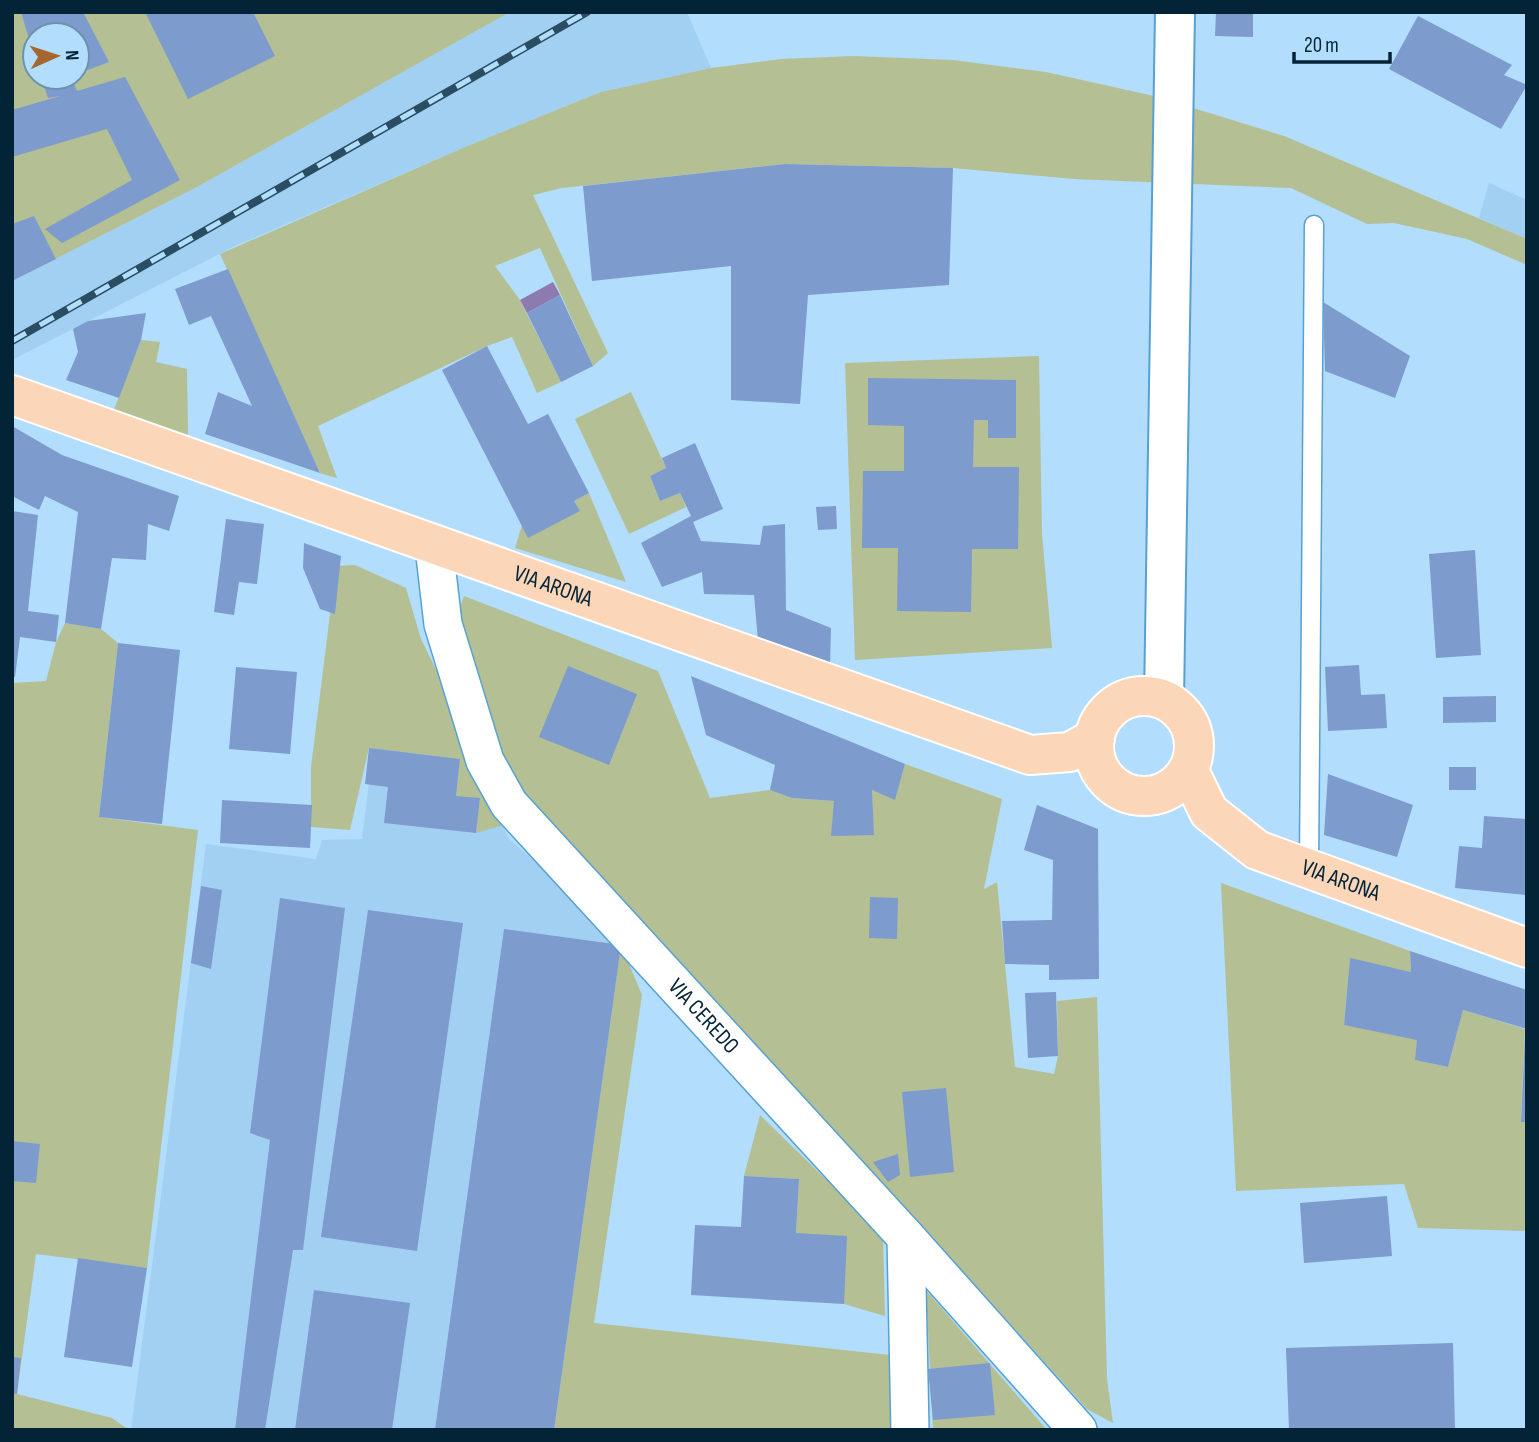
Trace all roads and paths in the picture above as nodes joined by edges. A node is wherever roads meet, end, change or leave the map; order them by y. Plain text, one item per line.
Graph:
1 (1175, 12) edge
2 (1314, 225) dead end
3 (12, 395) edge
4 (434, 547) junction
5 (1164, 700) junction
6 (1095, 738) junction
7 (1189, 771) junction
8 (1309, 868) junction
9 (1527, 948) edge
10 (906, 1237) junction
11 (910, 1430) edge
12 (1078, 1430) edge

1 - 5 main road
2 - 8 lane
3 - 4 main road, VIA ARONA
4 - 6 main road, VIA ARONA
4 - 10 street, VIA CEREDO
5 - 6 main road
5 - 7 main road
6 - 7 main road
7 - 8 main road, VIA ARONA
8 - 9 main road, VIA ARONA
10 - 11 street
10 - 12 street, VIA CEREDO

